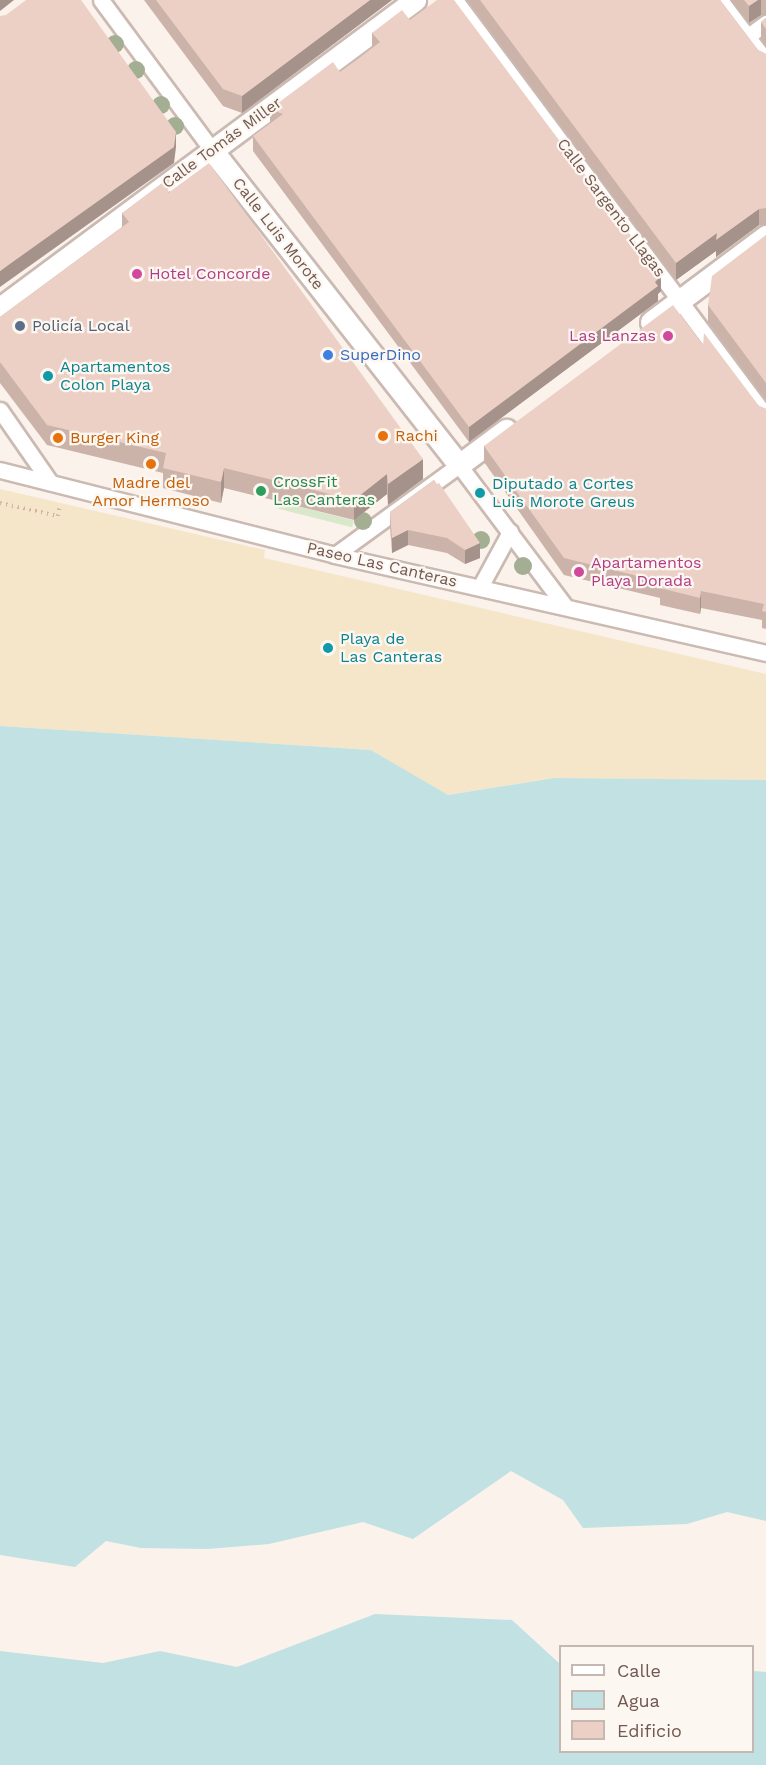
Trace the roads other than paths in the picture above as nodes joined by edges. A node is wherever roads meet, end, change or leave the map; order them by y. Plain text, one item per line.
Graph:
1 (100, 0) edge
2 (415, 0) edge
3 (455, 0) edge
4 (720, 0) edge
5 (766, 23) edge
6 (748, 36) junction
7 (766, 61) edge
8 (212, 150) junction
9 (766, 236) edge
10 (680, 300) junction
11 (0, 308) edge
12 (632, 336) edge
13 (0, 410) edge
14 (527, 415) edge
15 (766, 416) edge
16 (459, 465) junction
17 (0, 470) edge
18 (50, 482) junction
19 (510, 532) junction
20 (335, 555) junction
21 (480, 587) junction
22 (565, 606) junction
23 (766, 653) edge

1 - 8 street, Calle Luis Morote
2 - 8 street, Calle Tomás Miller
3 - 10 street, Calle Sargento Llagas
4 - 6 street
5 - 6 street
6 - 7 street
8 - 11 street, Calle Tomás Miller
8 - 16 street, Calle Luis Morote
9 - 10 street
10 - 12 street
10 - 15 street, Calle Sargento Llagas
13 - 18 street
14 - 16 street
16 - 19 street
16 - 20 street
17 - 18 street, Paseo Las Canteras
18 - 20 street, Paseo Las Canteras
19 - 21 street
19 - 22 street
20 - 21 street, Paseo Las Canteras
21 - 22 street, Paseo Las Canteras
22 - 23 street, Paseo Las Canteras

